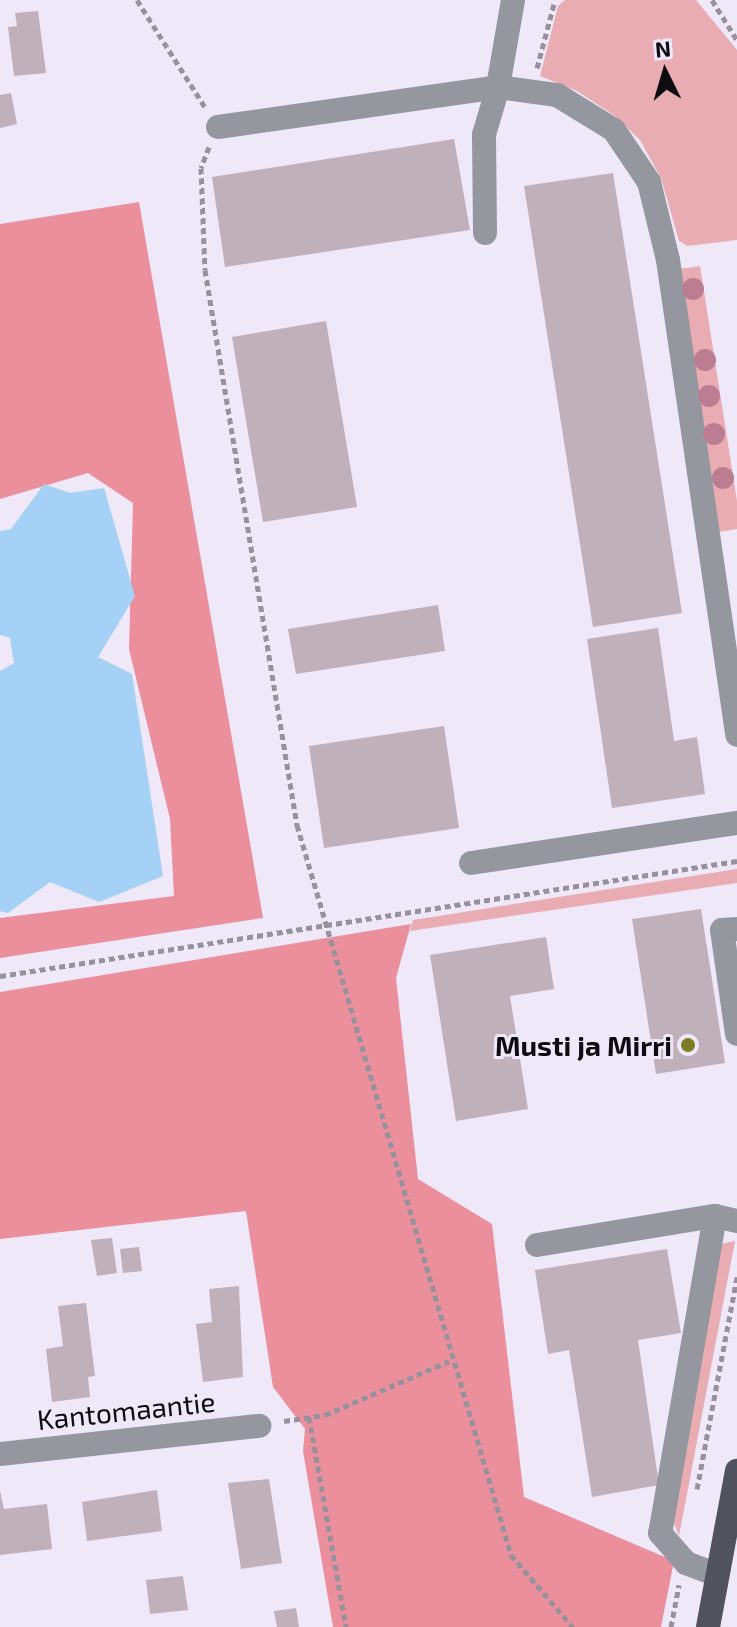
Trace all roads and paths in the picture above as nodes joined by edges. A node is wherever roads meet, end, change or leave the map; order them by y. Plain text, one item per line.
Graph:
1 (137, 0) edge
2 (513, 0) edge
3 (555, 0) edge
4 (712, 0) edge
5 (737, 40) edge
6 (498, 87) junction
7 (530, 92) junction
8 (218, 127) junction
9 (485, 233) dead end
10 (737, 735) edge
11 (737, 823) edge
12 (737, 861) edge
13 (471, 863) dead end
14 (328, 925) junction
15 (737, 929) edge
16 (0, 976) edge
17 (737, 1034) edge
18 (726, 1218) edge
19 (537, 1245) dead end
20 (737, 1277) edge
21 (449, 1361) junction
22 (309, 1417) junction
23 (259, 1426) joint
24 (0, 1454) edge
25 (737, 1471) edge
26 (695, 1501) dead end
27 (684, 1560) junction
28 (717, 1575) junction
29 (346, 1627) edge
30 (573, 1627) edge
31 (671, 1627) edge
32 (708, 1627) edge

1 - 8 path
2 - 6 street
3 - 7 path
4 - 5 path
6 - 7 street
6 - 8 street
6 - 9 street
7 - 10 street
8 - 14 path
11 - 13 street
12 - 14 path
14 - 16 path
14 - 21 path
15 - 17 street
18 - 19 street
18 - 27 street
20 - 26 path
21 - 22 path
21 - 30 path
22 - 23 path
22 - 29 path
23 - 24 street, Kantomaantie
25 - 28 main road
27 - 28 street
27 - 31 path
28 - 32 main road

